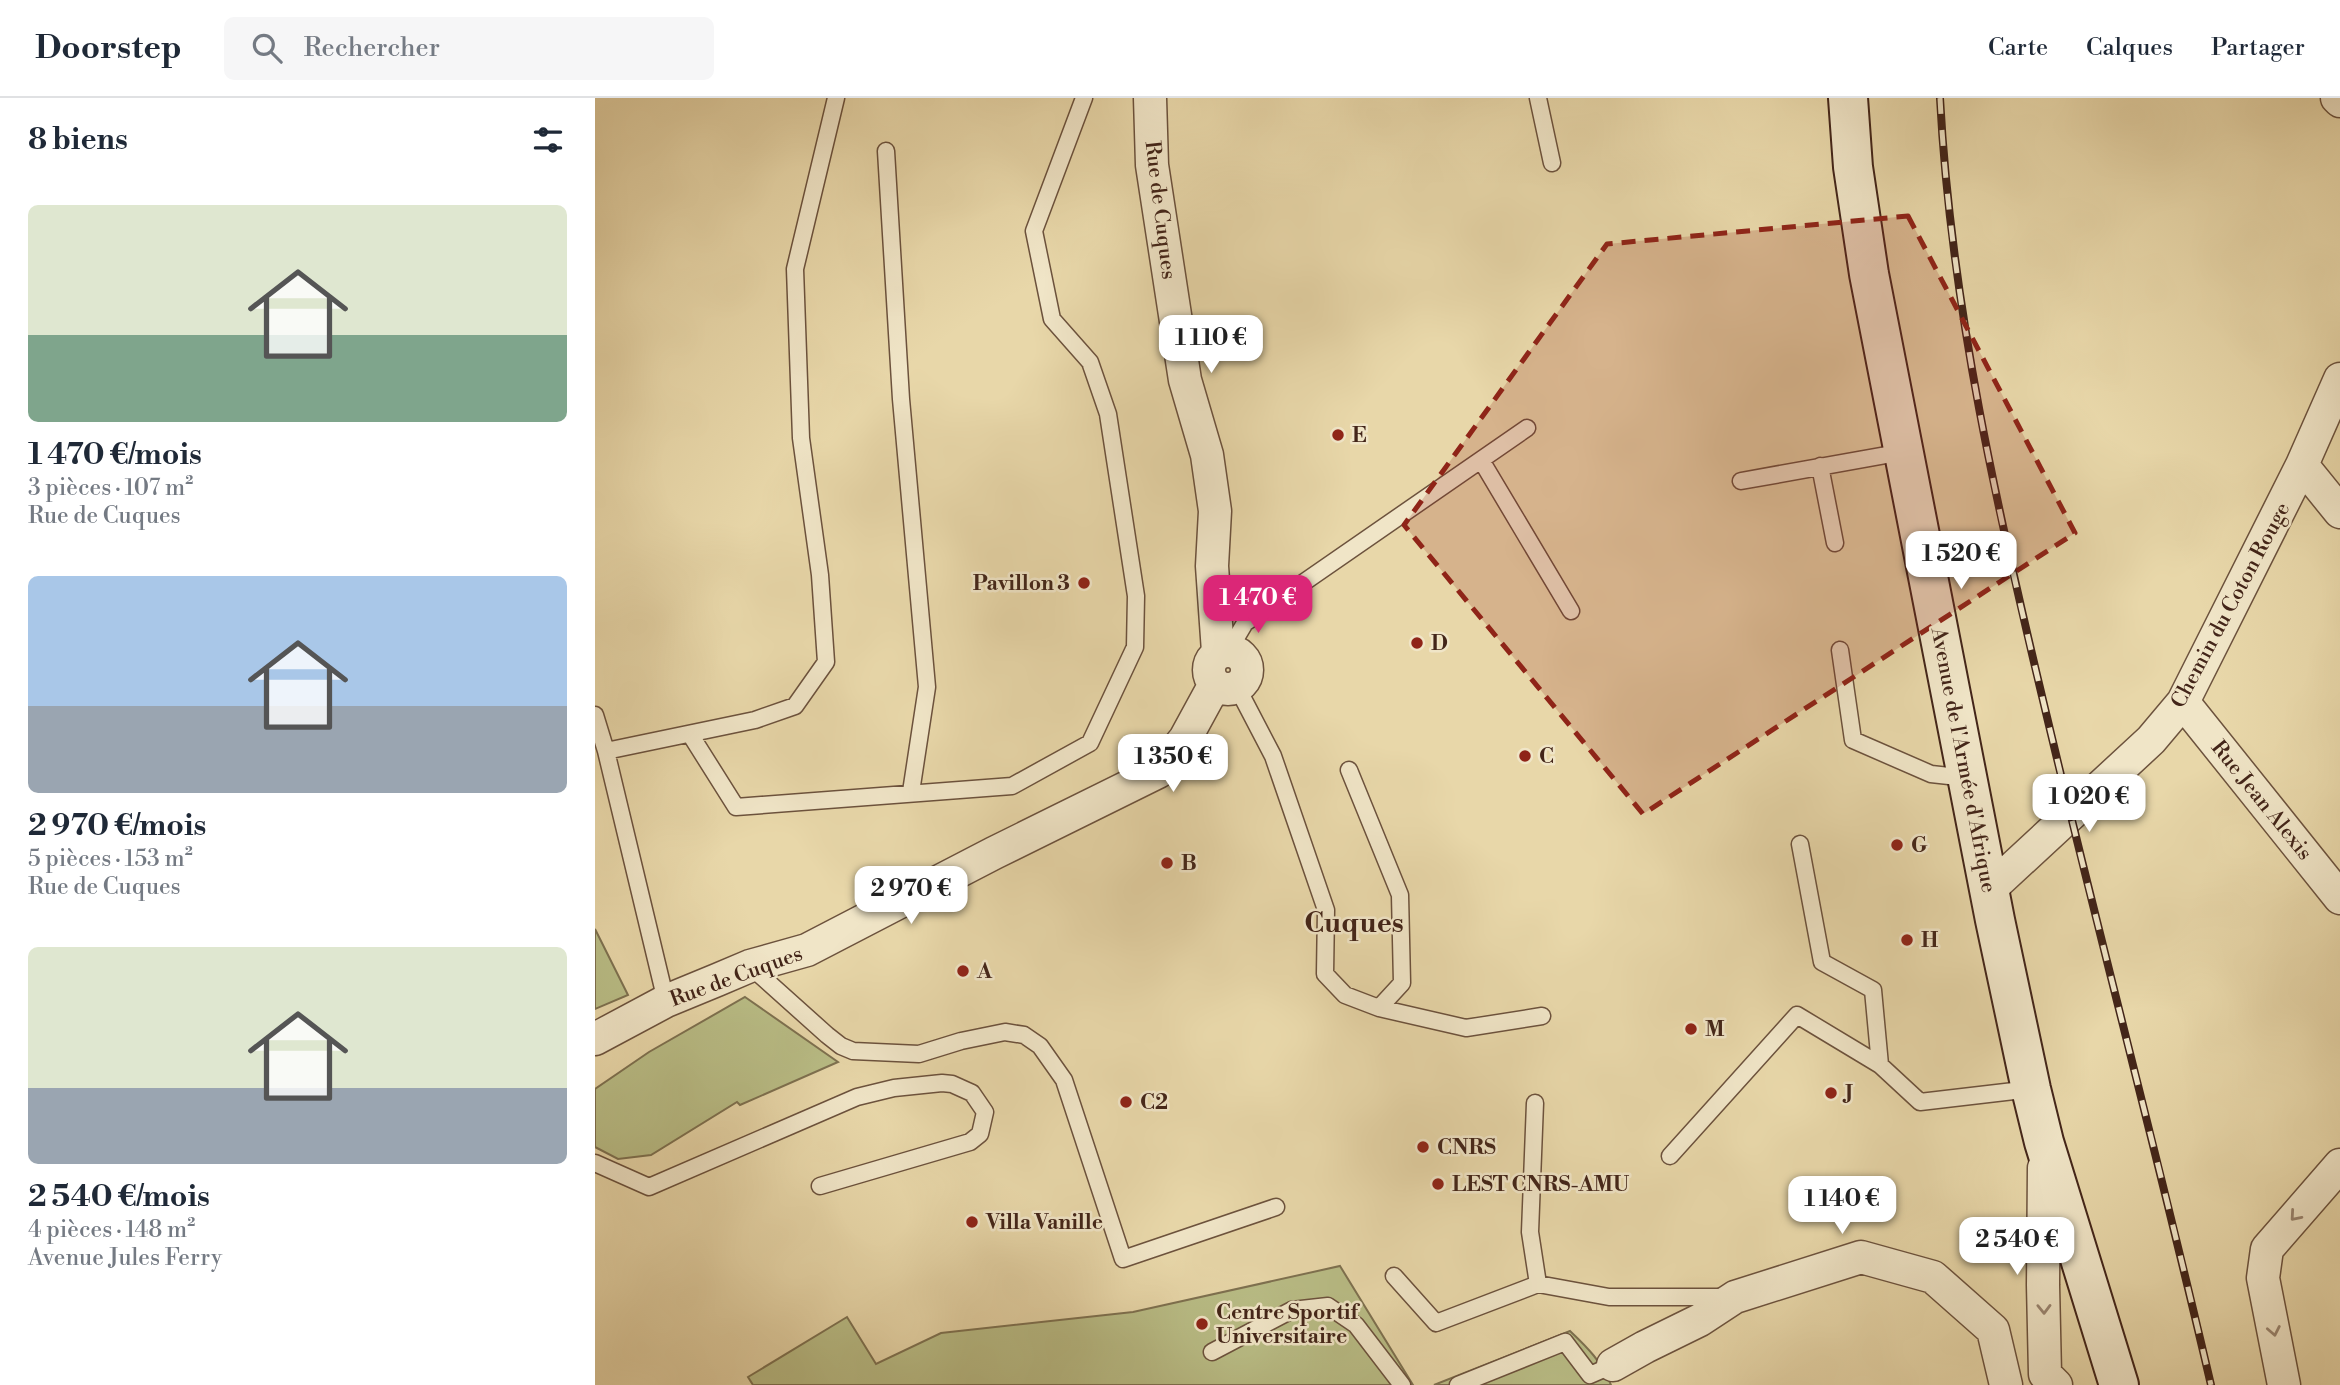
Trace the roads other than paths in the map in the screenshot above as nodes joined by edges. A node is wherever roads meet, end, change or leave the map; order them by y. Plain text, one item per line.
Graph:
1 (836, 98) edge
2 (1084, 98) edge
3 (1150, 98) edge
4 (1538, 98) edge
5 (1848, 98) edge
6 (886, 151) dead end
7 (1552, 163) dead end
8 (2340, 379) edge
9 (1527, 428) dead end
10 (1903, 452) junction
11 (1481, 460) junction
12 (2302, 465) junction
13 (1820, 466) junction
14 (1741, 481) dead end
15 (2340, 512) edge
16 (1835, 543) dead end
17 (1571, 611) dead end
18 (1840, 650) dead end
19 (1224, 651) junction
20 (1226, 686) junction
21 (2183, 702) junction
22 (595, 715) edge
23 (690, 734) junction
24 (606, 751) junction
25 (1349, 770) dead end
26 (1967, 773) junction
27 (911, 793) junction
28 (1800, 844) dead end
29 (1990, 889) junction
30 (2340, 898) edge
31 (750, 966) junction
32 (666, 1001) junction
33 (1379, 1008) junction
34 (1542, 1016) dead end
35 (595, 1039) edge
36 (1879, 1065) junction
37 (2031, 1089) junction
38 (1535, 1103) dead end
39 (2044, 1142) junction
40 (1671, 1156) dead end
41 (595, 1163) edge
42 (2340, 1165) edge
43 (820, 1186) dead end
44 (1276, 1207) dead end
45 (1394, 1276) dead end
46 (1538, 1284) junction
47 (1735, 1297) junction
48 (1212, 1353) dead end
49 (1613, 1365) joint
50 (1402, 1385) edge
51 (1458, 1385) edge
52 (2006, 1385) edge
53 (2056, 1385) edge
54 (2119, 1385) edge
55 (2284, 1385) edge

1 - 23 lane
2 - 27 lane
3 - 19 street, Rue de Cuques
4 - 7 lane
5 - 10 street, Avenue de l'Armée d'Afrique
6 - 27 lane
8 - 12 street, Chemin du Coton Rouge
9 - 11 lane
10 - 13 lane
10 - 26 street, Avenue de l'Armée d'Afrique
11 - 17 lane
11 - 19 lane
12 - 15 street
12 - 21 street, Chemin du Coton Rouge
13 - 14 lane
13 - 16 lane
18 - 26 lane
19 - 20 street, Rue de Cuques
20 - 31 street, Rue de Cuques
20 - 33 lane
21 - 29 street, Chemin du Coton Rouge
21 - 30 street, Rue Jean Alexis
22 - 24 lane
23 - 24 lane
23 - 27 lane
24 - 32 lane
25 - 33 lane
26 - 29 street, Avenue de l'Armée d'Afrique
28 - 36 lane
29 - 37 street, Avenue de l'Armée d'Afrique
31 - 32 street, Rue de Cuques
31 - 44 lane
32 - 35 street, Rue de Cuques
33 - 34 lane
36 - 37 lane
36 - 40 lane
37 - 39 street, Avenue de l'Armée d'Afrique
38 - 46 lane
39 -> 53 street
39 - 54 street, Avenue de l'Armée d'Afrique
41 - 43 lane
42 -> 55 street
45 - 46 lane
46 - 47 lane
47 - 49 street
47 - 52 street
48 - 50 lane
49 - 51 lane

